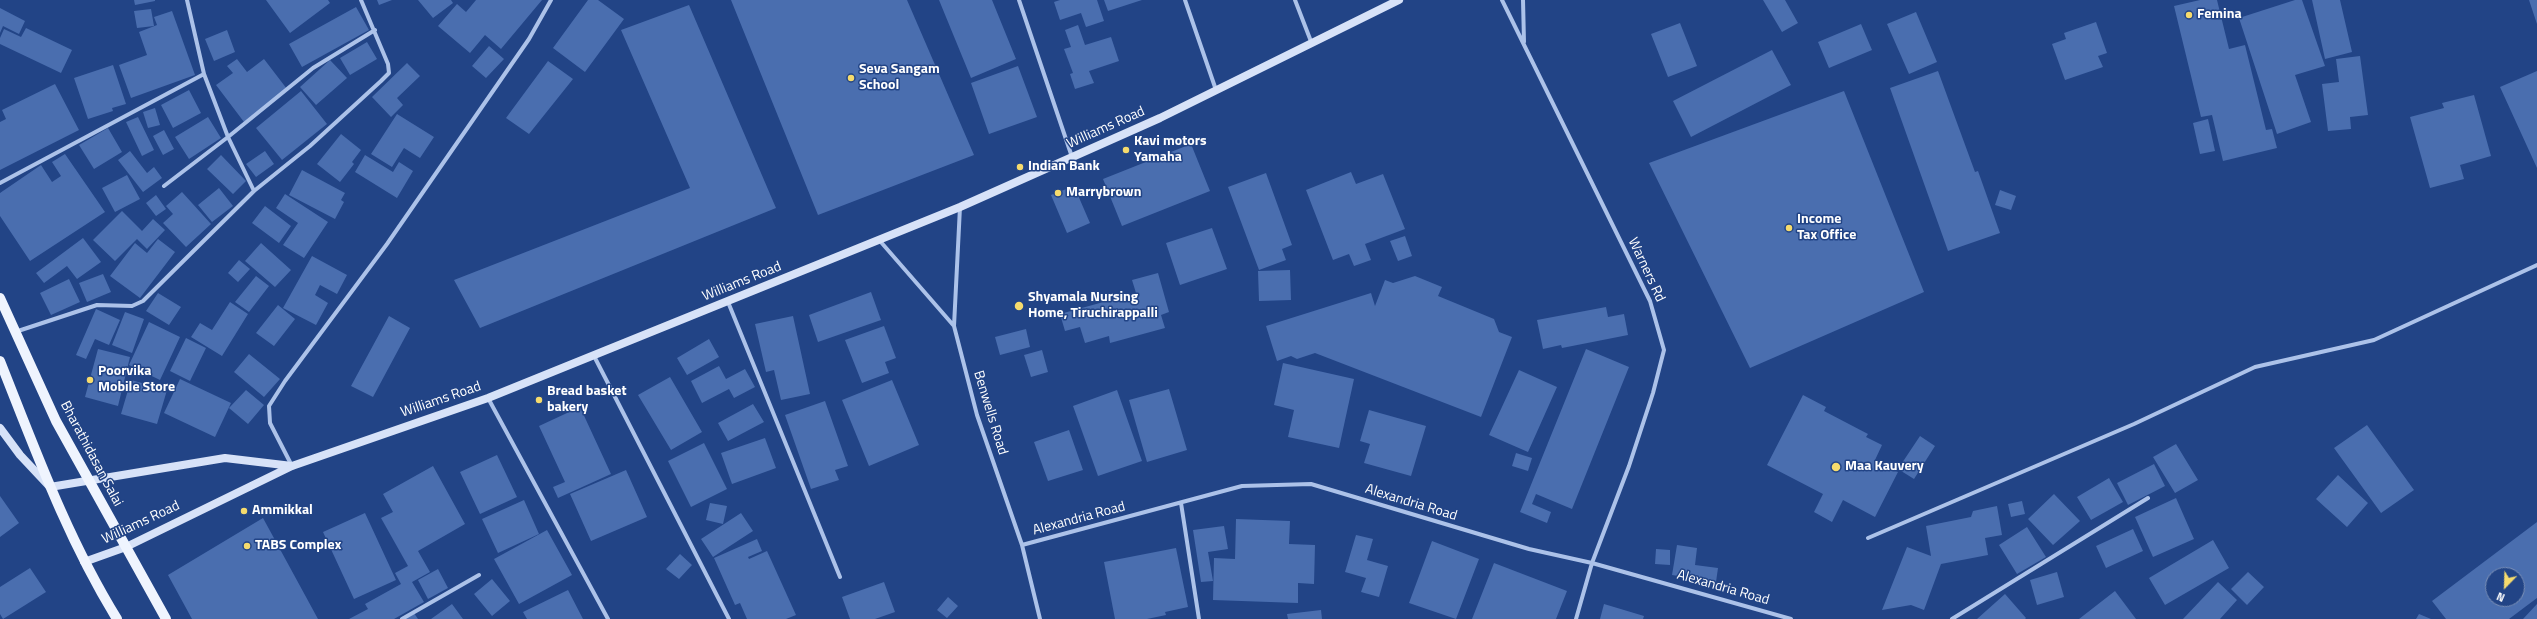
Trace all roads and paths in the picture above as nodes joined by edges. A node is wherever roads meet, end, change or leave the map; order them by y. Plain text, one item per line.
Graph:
1 (187, 0) edge
2 (362, 0) edge
3 (551, 0) edge
4 (1019, 0) edge
5 (1185, 0) edge
6 (1295, 0) edge
7 (1400, 0) edge
8 (1502, 0) edge
9 (1523, 0) edge
10 (375, 30) junction
11 (1312, 44) junction
12 (1524, 44) junction
13 (204, 74) junction
14 (1216, 90) junction
15 (228, 137) junction
16 (1072, 158) junction
17 (0, 183) edge
18 (164, 186) dead end
19 (254, 191) junction
20 (960, 207) junction
21 (880, 240) junction
22 (2537, 265) edge
23 (0, 298) edge
24 (728, 302) junction
25 (954, 326) junction
26 (15, 332) junction
27 (594, 356) junction
28 (0, 361) edge
29 (488, 398) junction
30 (0, 428) edge
31 (292, 466) junction
32 (88, 482) junction
33 (50, 487) junction
34 (2148, 498) dead end
35 (1181, 503) junction
36 (1868, 538) dead end
37 (1022, 545) junction
38 (126, 546) junction
39 (84, 562) junction
40 (1592, 563) junction
41 (479, 575) dead end
42 (840, 577) dead end
43 (117, 619) edge
44 (166, 619) edge
45 (402, 619) edge
46 (608, 619) edge
47 (728, 619) edge
48 (1040, 619) edge
49 (1199, 619) edge
50 (1576, 619) edge
51 (1791, 619) edge
52 (1952, 619) edge

1 - 13 street
2 - 10 street
3 - 31 street
4 - 16 street
5 - 14 street
6 - 11 street
7 - 11 street, Williams Road
8 - 12 street, Warners Rd
9 - 12 street
10 - 15 street
10 - 19 street
11 - 14 street, Williams Road
12 - 40 street, Warners Rd
13 - 15 street
13 - 17 street
14 - 16 street, Williams Road
15 - 18 street
15 - 19 street
16 - 20 street, Williams Road
19 - 26 street
20 - 21 street, Williams Road
20 - 25 street, Benwells Road
21 - 24 street, Williams Road
21 - 25 street
22 - 36 street
23 - 26 main road, Bharathidasan Salai
24 - 27 street, Williams Road
24 - 42 street
25 - 37 street, Benwells Road
26 - 32 main road, Bharathidasan Salai
27 - 29 street, Williams Road
27 - 47 street
28 - 33 main road
29 - 31 street, Williams Road
29 - 46 street
30 - 33 street
31 - 32 street
31 - 38 street, Williams Road
32 - 33 street
32 - 38 main road, Bharathidasan Salai
33 - 39 main road
34 - 52 street
35 - 37 street, Alexandria Road
35 - 40 street, Alexandria Road
35 - 49 street
37 - 48 street, Benwells Road
38 - 39 street, Williams Road
38 - 44 main road, Bharathidasan Salai
39 - 43 main road
40 - 50 street, Warners Rd
40 - 51 street, Alexandria Road
41 - 45 street

